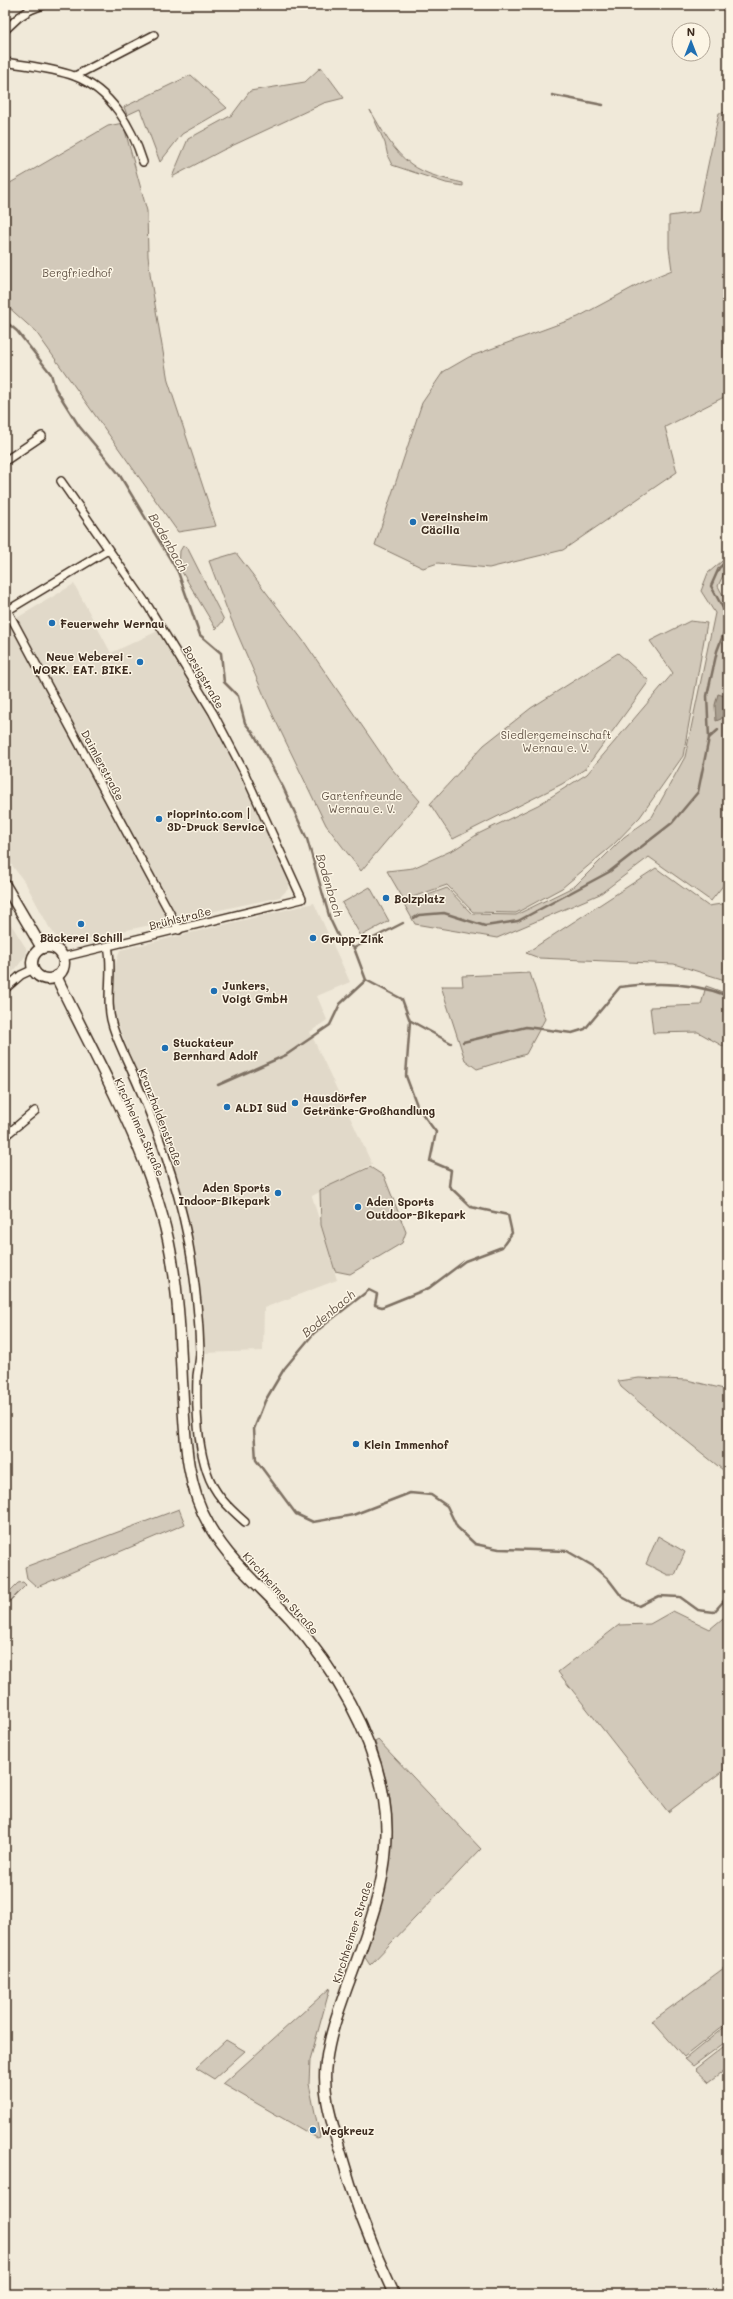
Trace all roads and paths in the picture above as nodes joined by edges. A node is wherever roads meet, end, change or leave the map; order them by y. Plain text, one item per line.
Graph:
1 (43, 5) edge
2 (29, 8) edge
3 (5, 30) edge
4 (154, 35) dead end
5 (5, 62) edge
6 (75, 76) junction
7 (143, 162) dead end
8 (42, 436) dead end
9 (5, 461) edge
10 (60, 481) dead end
11 (108, 550) junction
12 (6, 610) edge
13 (5, 885) edge
14 (302, 899) joint
15 (179, 930) junction
16 (108, 946) junction
17 (42, 948) junction
18 (63, 957) junction
19 (34, 969) junction
20 (56, 976) junction
21 (5, 988) edge
22 (35, 1111) dead end
23 (5, 1136) edge
24 (245, 1522) dead end
25 (394, 2294) edge

1 - 2 street
2 - 3 street
4 - 6 street
5 - 6 street
6 - 7 street
8 - 9 street
10 - 11 street, Borsigstraße
11 - 12 street
11 - 14 street, Borsigstraße
12 - 15 street, Daimlerstraße
13 - 17 main road
14 - 15 street, Brühlstraße
15 - 16 street, Brühlstraße
16 - 18 street, Brühlstraße
16 - 24 street, Kranzhaldenstraße
17 - 18 main road
17 - 19 main road
18 - 20 main road
19 - 20 main road
19 - 21 street
20 - 25 main road, Kirchheimer Straße
22 - 23 street

